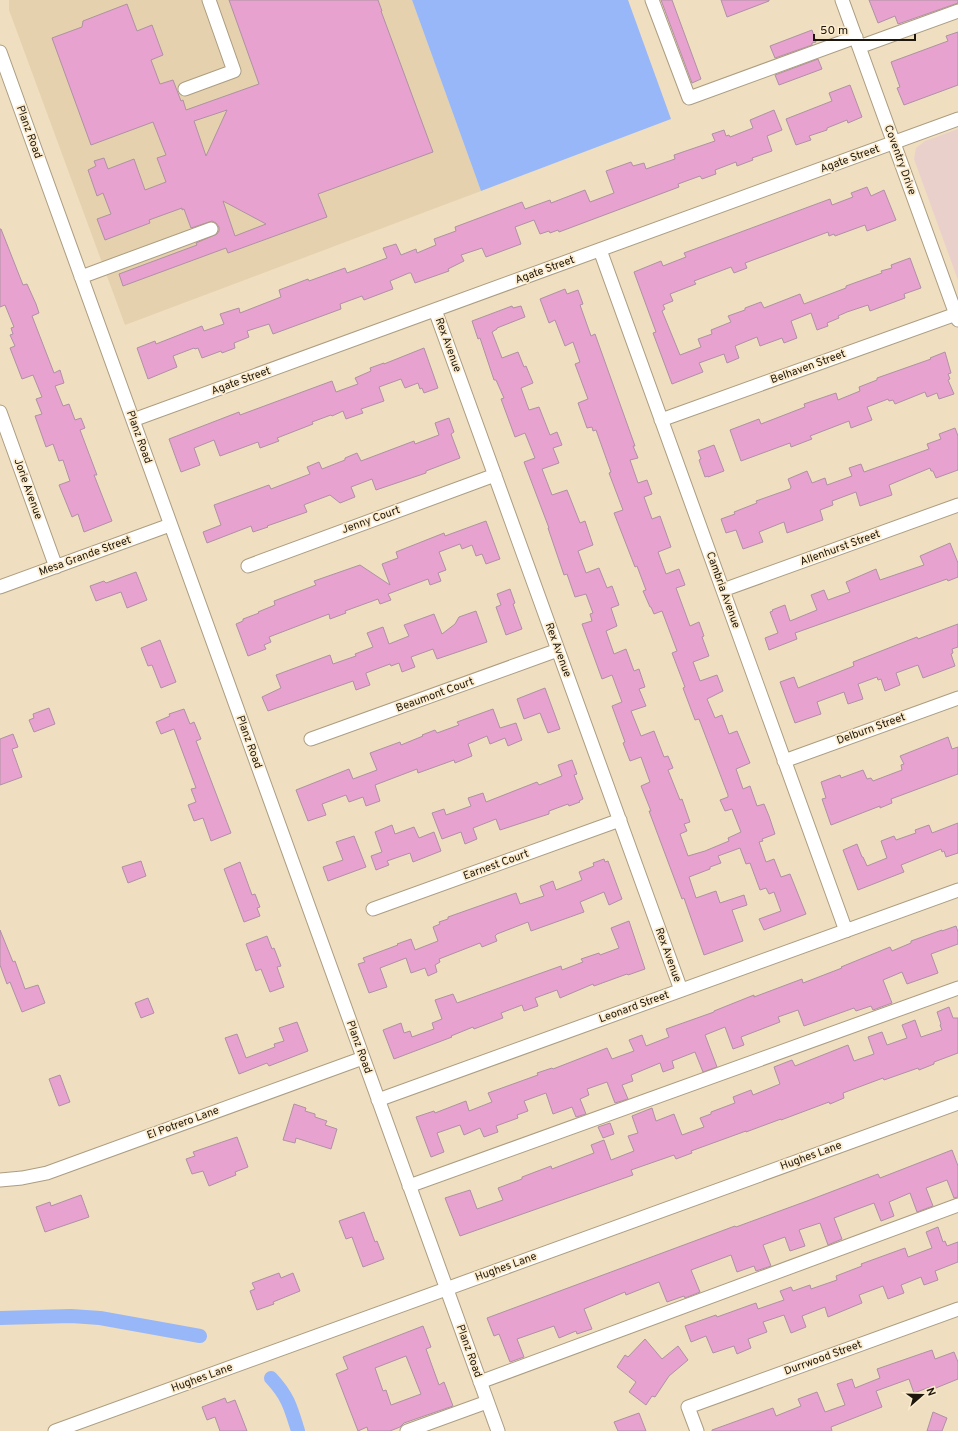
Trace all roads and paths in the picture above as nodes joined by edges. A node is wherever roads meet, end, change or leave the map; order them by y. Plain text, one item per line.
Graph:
1 (209, 0) edge
2 (652, 0) edge
3 (842, 0) edge
4 (958, 11) edge
5 (858, 42) junction
6 (0, 52) edge
7 (185, 89) dead end
8 (958, 119) edge
9 (894, 143) junction
10 (211, 229) dead end
11 (600, 250) junction
12 (81, 277) junction
13 (436, 310) junction
14 (957, 317) edge
15 (0, 412) edge
16 (133, 420) junction
17 (661, 420) junction
18 (495, 475) junction
19 (958, 505) edge
20 (170, 525) junction
21 (248, 566) dead end
22 (56, 567) junction
23 (0, 587) edge
24 (723, 590) junction
25 (558, 650) junction
26 (958, 698) edge
27 (311, 739) dead end
28 (784, 760) junction
29 (620, 820) junction
30 (958, 890) edge
31 (373, 909) dead end
32 (846, 931) junction
33 (958, 988) edge
34 (681, 990) junction
35 (363, 1058) junction
36 (378, 1100) junction
37 (958, 1102) edge
38 (0, 1180) edge
39 (409, 1186) junction
40 (958, 1205) edge
41 (446, 1289) junction
42 (958, 1309) edge
43 (480, 1382) junction
44 (487, 1402) junction
45 (422, 1428) edge
46 (55, 1431) edge
47 (407, 1431) edge
48 (498, 1431) edge
49 (697, 1431) edge

1 - 7 street
2 - 5 street
3 - 5 street, Coventry Drive
4 - 5 street
5 - 9 street, Coventry Drive
6 - 12 street, Planz Road
8 - 9 street, Agate Street
9 - 11 street, Agate Street
9 - 14 street, Coventry Drive
10 - 12 street
11 - 13 street, Agate Street
11 - 17 street, Cambria Avenue
12 - 16 street, Planz Road
13 - 16 street, Agate Street
13 - 18 street, Rex Avenue
14 - 17 street, Belhaven Street
15 - 22 street, Jorie Avenue
16 - 20 street, Planz Road
17 - 24 street, Cambria Avenue
18 - 21 street, Jenny Court
18 - 25 street, Rex Avenue
19 - 24 street, Allenhurst Street
20 - 22 street, Mesa Grande Street
20 - 35 street, Planz Road
22 - 23 street, Mesa Grande Street
24 - 28 street, Cambria Avenue
25 - 27 street, Beaumont Court
25 - 29 street, Rex Avenue
26 - 28 street, Delburn Street
28 - 32 street, Cambria Avenue
29 - 31 street, Earnest Court
29 - 34 street, Rex Avenue
30 - 32 street, Leonard Street
32 - 34 street, Leonard Street
33 - 39 street
34 - 36 street, Leonard Street
35 - 36 street, Planz Road
35 - 38 street, El Potrero Lane
36 - 39 street, Planz Road
37 - 41 street, Hughes Lane
39 - 41 street, Planz Road
40 - 43 street
41 - 43 street, Planz Road
41 - 46 street, Hughes Lane
42 - 49 street, Durrwood Street
43 - 44 street, Planz Road
44 - 45 street
44 - 48 street, Planz Road
45 - 47 street

